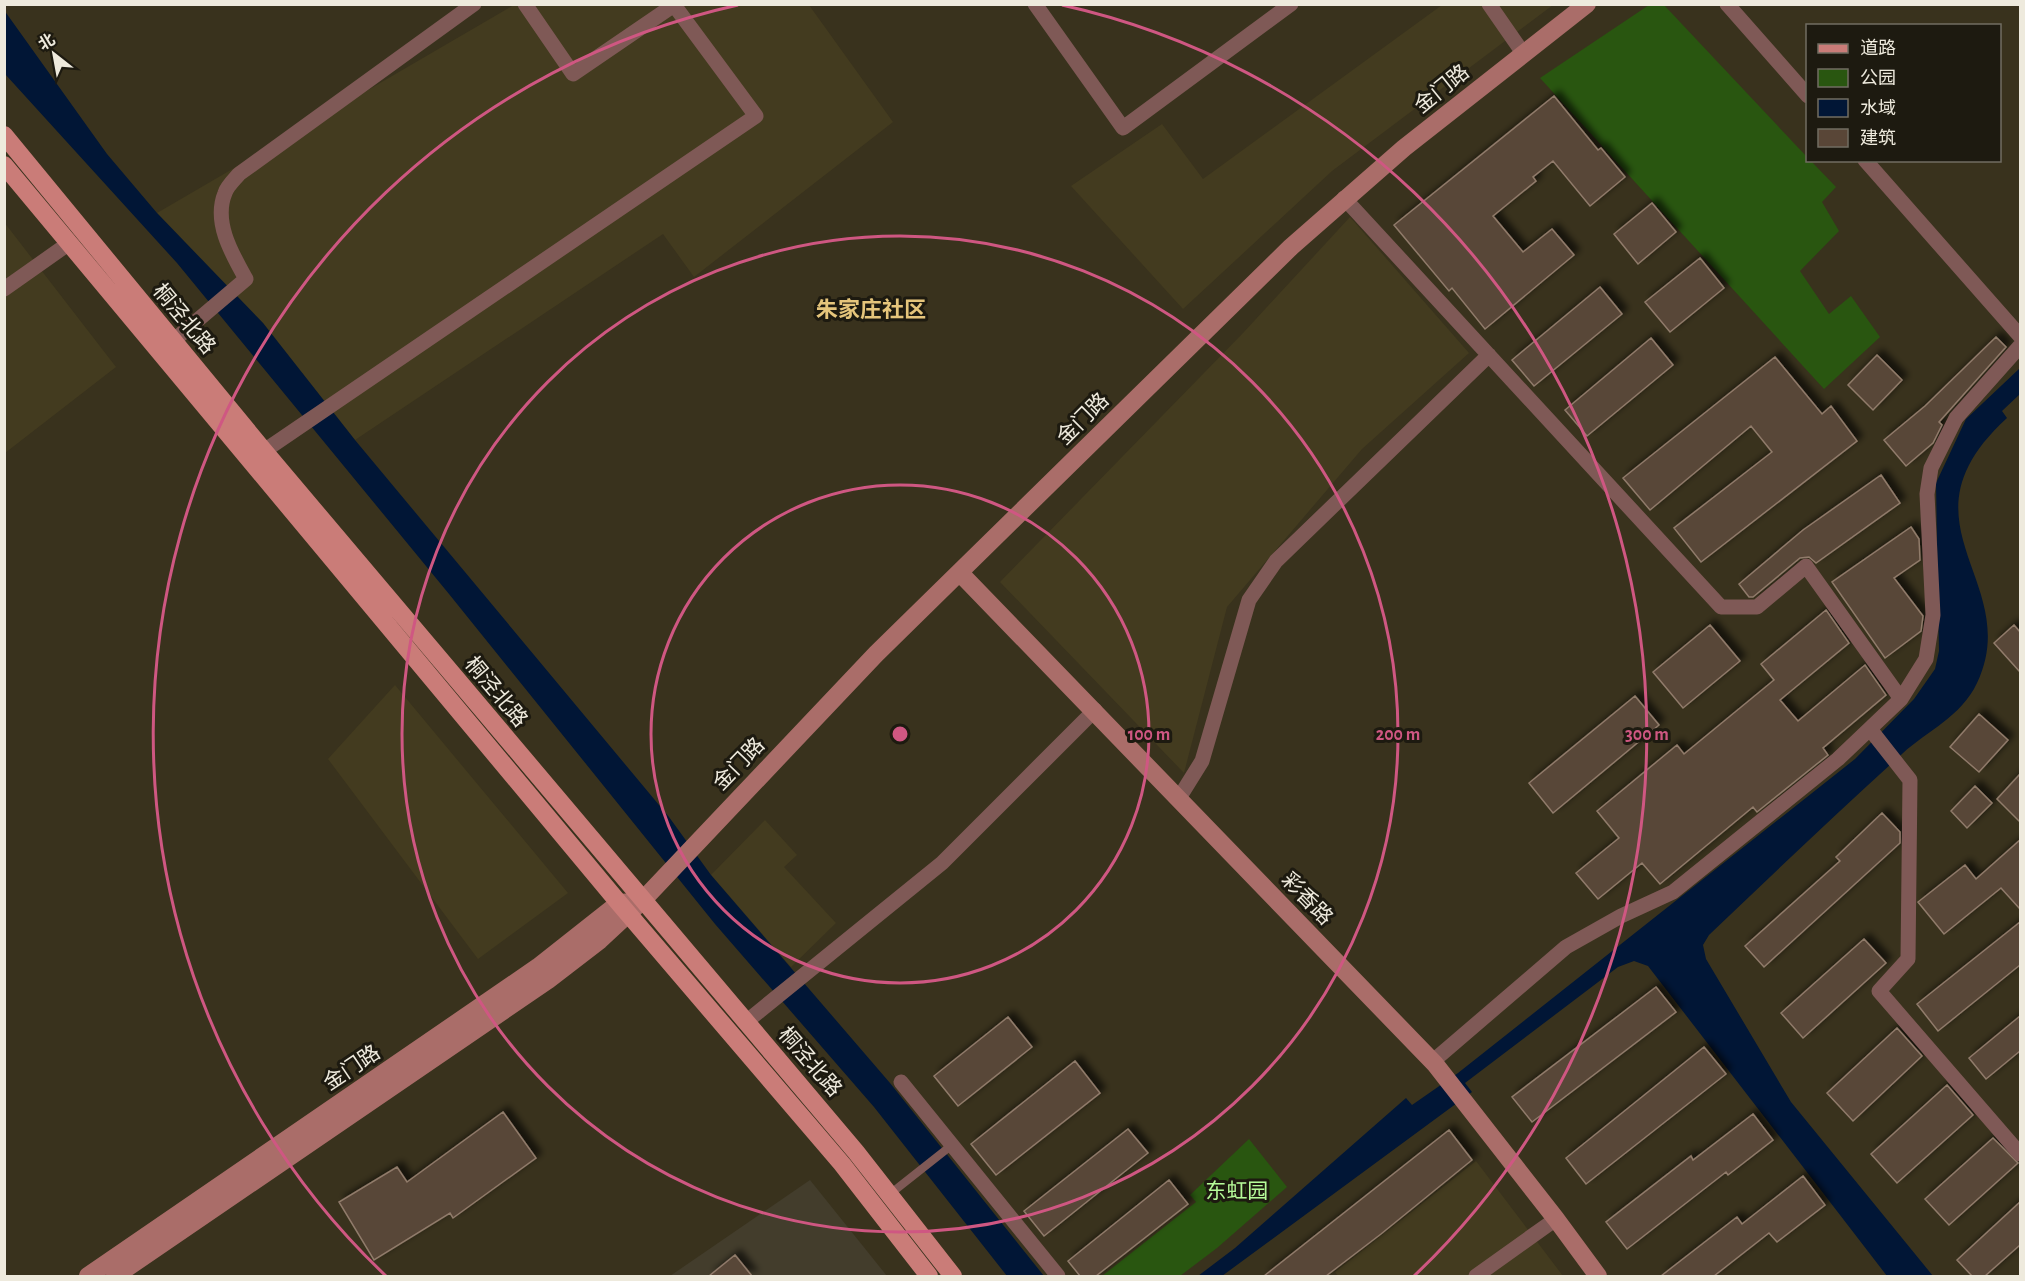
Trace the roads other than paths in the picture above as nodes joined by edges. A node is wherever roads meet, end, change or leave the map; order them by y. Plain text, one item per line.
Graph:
1 (474, 4) edge
2 (525, 4) edge
3 (1035, 4) edge
4 (1292, 4) edge
5 (1489, 4) edge
6 (1587, 4) edge
7 (1726, 4) edge
8 (1523, 53) junction
9 (1806, 94) edge
10 (4, 135) edge
11 (1867, 162) edge
12 (4, 165) edge
13 (1344, 198) junction
14 (68, 244) junction
15 (4, 289) edge
16 (2020, 336) edge
17 (173, 341) junction
18 (2020, 346) edge
19 (159, 352) junction
20 (1489, 355) junction
21 (264, 451) junction
22 (960, 573) junction
23 (1901, 699) junction
24 (1095, 710) junction
25 (1872, 732) junction
26 (1179, 798) junction
27 (642, 901) junction
28 (624, 909) junction
29 (746, 1022) junction
30 (1434, 1063) junction
31 (901, 1082) dead end
32 (949, 1148) junction
33 (2020, 1154) edge
34 (890, 1194) junction
35 (1557, 1219) junction
36 (88, 1276) edge
37 (115, 1276) edge
38 (929, 1276) edge
39 (953, 1276) edge
40 (1058, 1276) edge
41 (1476, 1276) edge
42 (1598, 1276) edge

1 - 17 street
2 - 21 street
3 - 4 street
5 - 8 street
6 - 8 main road, 金门路
7 - 9 street
8 - 13 main road, 金门路
10 - 17 main road, 桐泾北路
11 - 16 street
12 - 14 main road, 桐泾北路
13 - 20 street
13 - 22 main road, 金门路
14 - 15 street
14 - 19 main road, 桐泾北路
17 - 19 street
17 - 21 main road, 桐泾北路
18 - 23 street
19 - 28 main road, 桐泾北路
20 - 23 street
20 - 26 street
21 - 27 main road, 桐泾北路
22 - 24 main road, 彩香路
22 - 27 main road, 金门路
23 - 25 street
24 - 26 main road, 彩香路
24 - 29 street
25 - 30 street
25 - 33 street
26 - 30 main road, 彩香路
27 - 28 main road
27 - 29 main road, 桐泾北路
28 - 36 main road, 金门路
28 - 37 main road, 金门路
28 - 38 main road, 桐泾北路
29 - 34 main road, 桐泾北路
30 - 35 main road, 彩香路
31 - 32 street
32 - 34 lane
32 - 40 street
34 - 39 main road, 桐泾北路
35 - 41 street
35 - 42 main road, 彩香路

